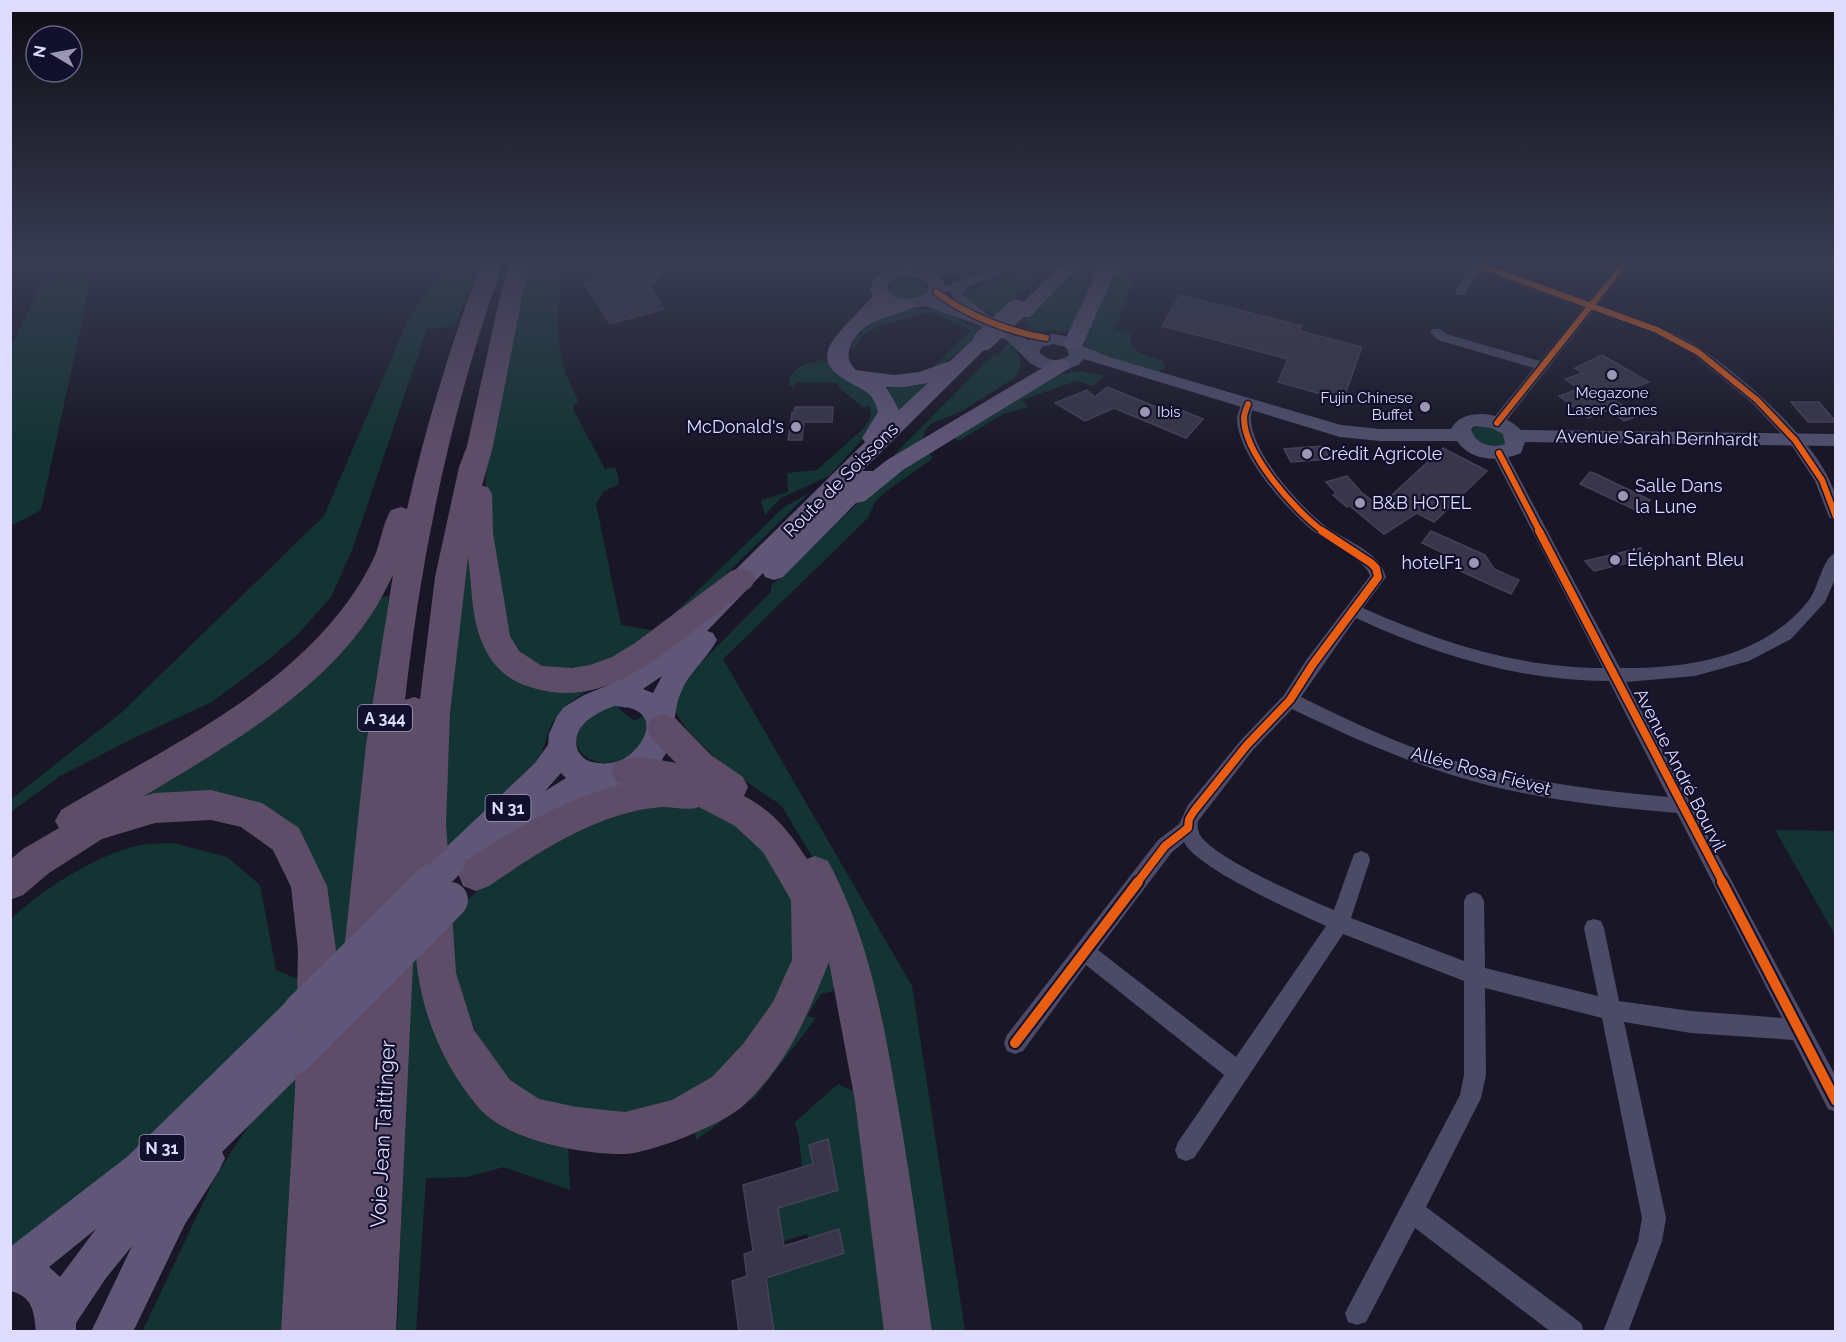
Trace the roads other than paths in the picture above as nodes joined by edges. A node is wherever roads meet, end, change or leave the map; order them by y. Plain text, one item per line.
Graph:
1 (470, 326) edge
2 (488, 326) edge
3 (505, 326) edge
4 (858, 326) edge
5 (991, 326) edge
6 (1004, 326) edge
7 (1005, 326) edge
8 (1083, 326) edge
9 (1575, 326) edge
10 (1644, 326) edge
11 (1436, 332) dead end
12 (1046, 338) junction
13 (988, 342) junction
14 (1031, 351) junction
15 (968, 356) junction
16 (1070, 356) junction
17 (838, 360) junction
18 (1542, 366) junction
19 (1248, 404) junction
20 (1497, 423) junction
21 (1462, 435) junction
22 (1515, 436) junction
23 (1795, 440) junction
24 (1836, 440) edge
25 (480, 446) junction
26 (1499, 453) junction
27 (428, 469) junction
28 (848, 471) junction
29 (1836, 517) edge
30 (825, 522) junction
31 (1836, 558) edge
32 (741, 579) junction
33 (1354, 610) junction
34 (1615, 677) junction
35 (615, 695) junction
36 (1290, 699) junction
37 (661, 722) junction
38 (562, 750) junction
39 (613, 774) junction
40 (715, 797) junction
41 (1682, 806) junction
42 (1188, 828) junction
43 (19, 854) edge
44 (1361, 860) dead end
45 (464, 869) junction
46 (10, 883) edge
47 (1474, 901) dead end
48 (1340, 922) junction
49 (1593, 928) dead end
50 (1084, 951) junction
51 (1475, 974) junction
52 (1611, 1010) junction
53 (1798, 1030) junction
54 (1015, 1043) dead end
55 (1238, 1072) junction
56 (253, 1099) junction
57 (1836, 1101) edge
58 (1186, 1150) dead end
59 (1412, 1211) junction
60 (11, 1271) edge
61 (1358, 1313) dead end
62 (56, 1325) edge
63 (111, 1332) edge
64 (305, 1332) edge
65 (332, 1332) edge
66 (372, 1332) edge
67 (909, 1332) edge
68 (1572, 1332) edge
69 (1615, 1332) edge

1 - 27 highway, A 344
2 - 66 highway, Voie Jean Taittinger / A 344
3 - 25 highway
4 - 17 main road
5 - 14 street
6 - 12 street
7 - 13 main road, Route de Soissons
8 - 16 main road
9 - 18 street
10 - 23 street
11 - 18 street
12 - 14 street
12 - 16 street
13 - 15 main road, Route de Soissons
13 - 30 main road, Route de Soissons
14 - 16 street
15 - 17 main road
15 - 28 main road, Route de Soissons
16 - 19 street
16 - 30 main road
17 - 28 main road
18 - 20 street
19 - 21 street
19 - 33 street
20 - 21 street
20 - 22 street
21 - 26 street
22 - 23 street, Avenue Sarah Bernhardt
22 - 26 street
23 - 24 street, Avenue Sarah Bernhardt
23 - 29 street
25 - 32 highway
25 - 40 highway
26 - 34 street, Avenue André Bourvil
27 - 43 highway
27 - 65 highway, Voie Jean Taittinger / A 344
28 - 32 main road, Route de Soissons
30 - 37 main road, Route de Soissons
31 - 34 street
32 - 35 main road, Route de Soissons
33 - 34 street
33 - 36 street
34 - 41 street, Avenue André Bourvil
35 - 37 main road
35 - 38 main road
36 - 41 street, Allée Rosa Fiévet
36 - 42 street
37 - 39 main road
37 - 67 highway
38 - 39 main road
38 - 45 main road, N 31
39 - 40 highway
39 - 45 main road, N 31
40 - 45 highway
41 - 53 street, Avenue André Bourvil
42 - 48 street
42 - 50 street
44 - 48 street
45 - 56 main road, N 31, bridge
45 - 60 main road, N 31, bridge
46 - 64 highway
47 - 51 street
48 - 51 street
48 - 55 street
49 - 52 street
50 - 54 street
50 - 55 street
51 - 52 street
51 - 59 street
52 - 53 street
52 - 69 street
53 - 57 street, Avenue André Bourvil
55 - 58 street
56 - 62 main road, N 31
56 - 63 main road
59 - 61 street
59 - 68 street
60 - 62 main road

